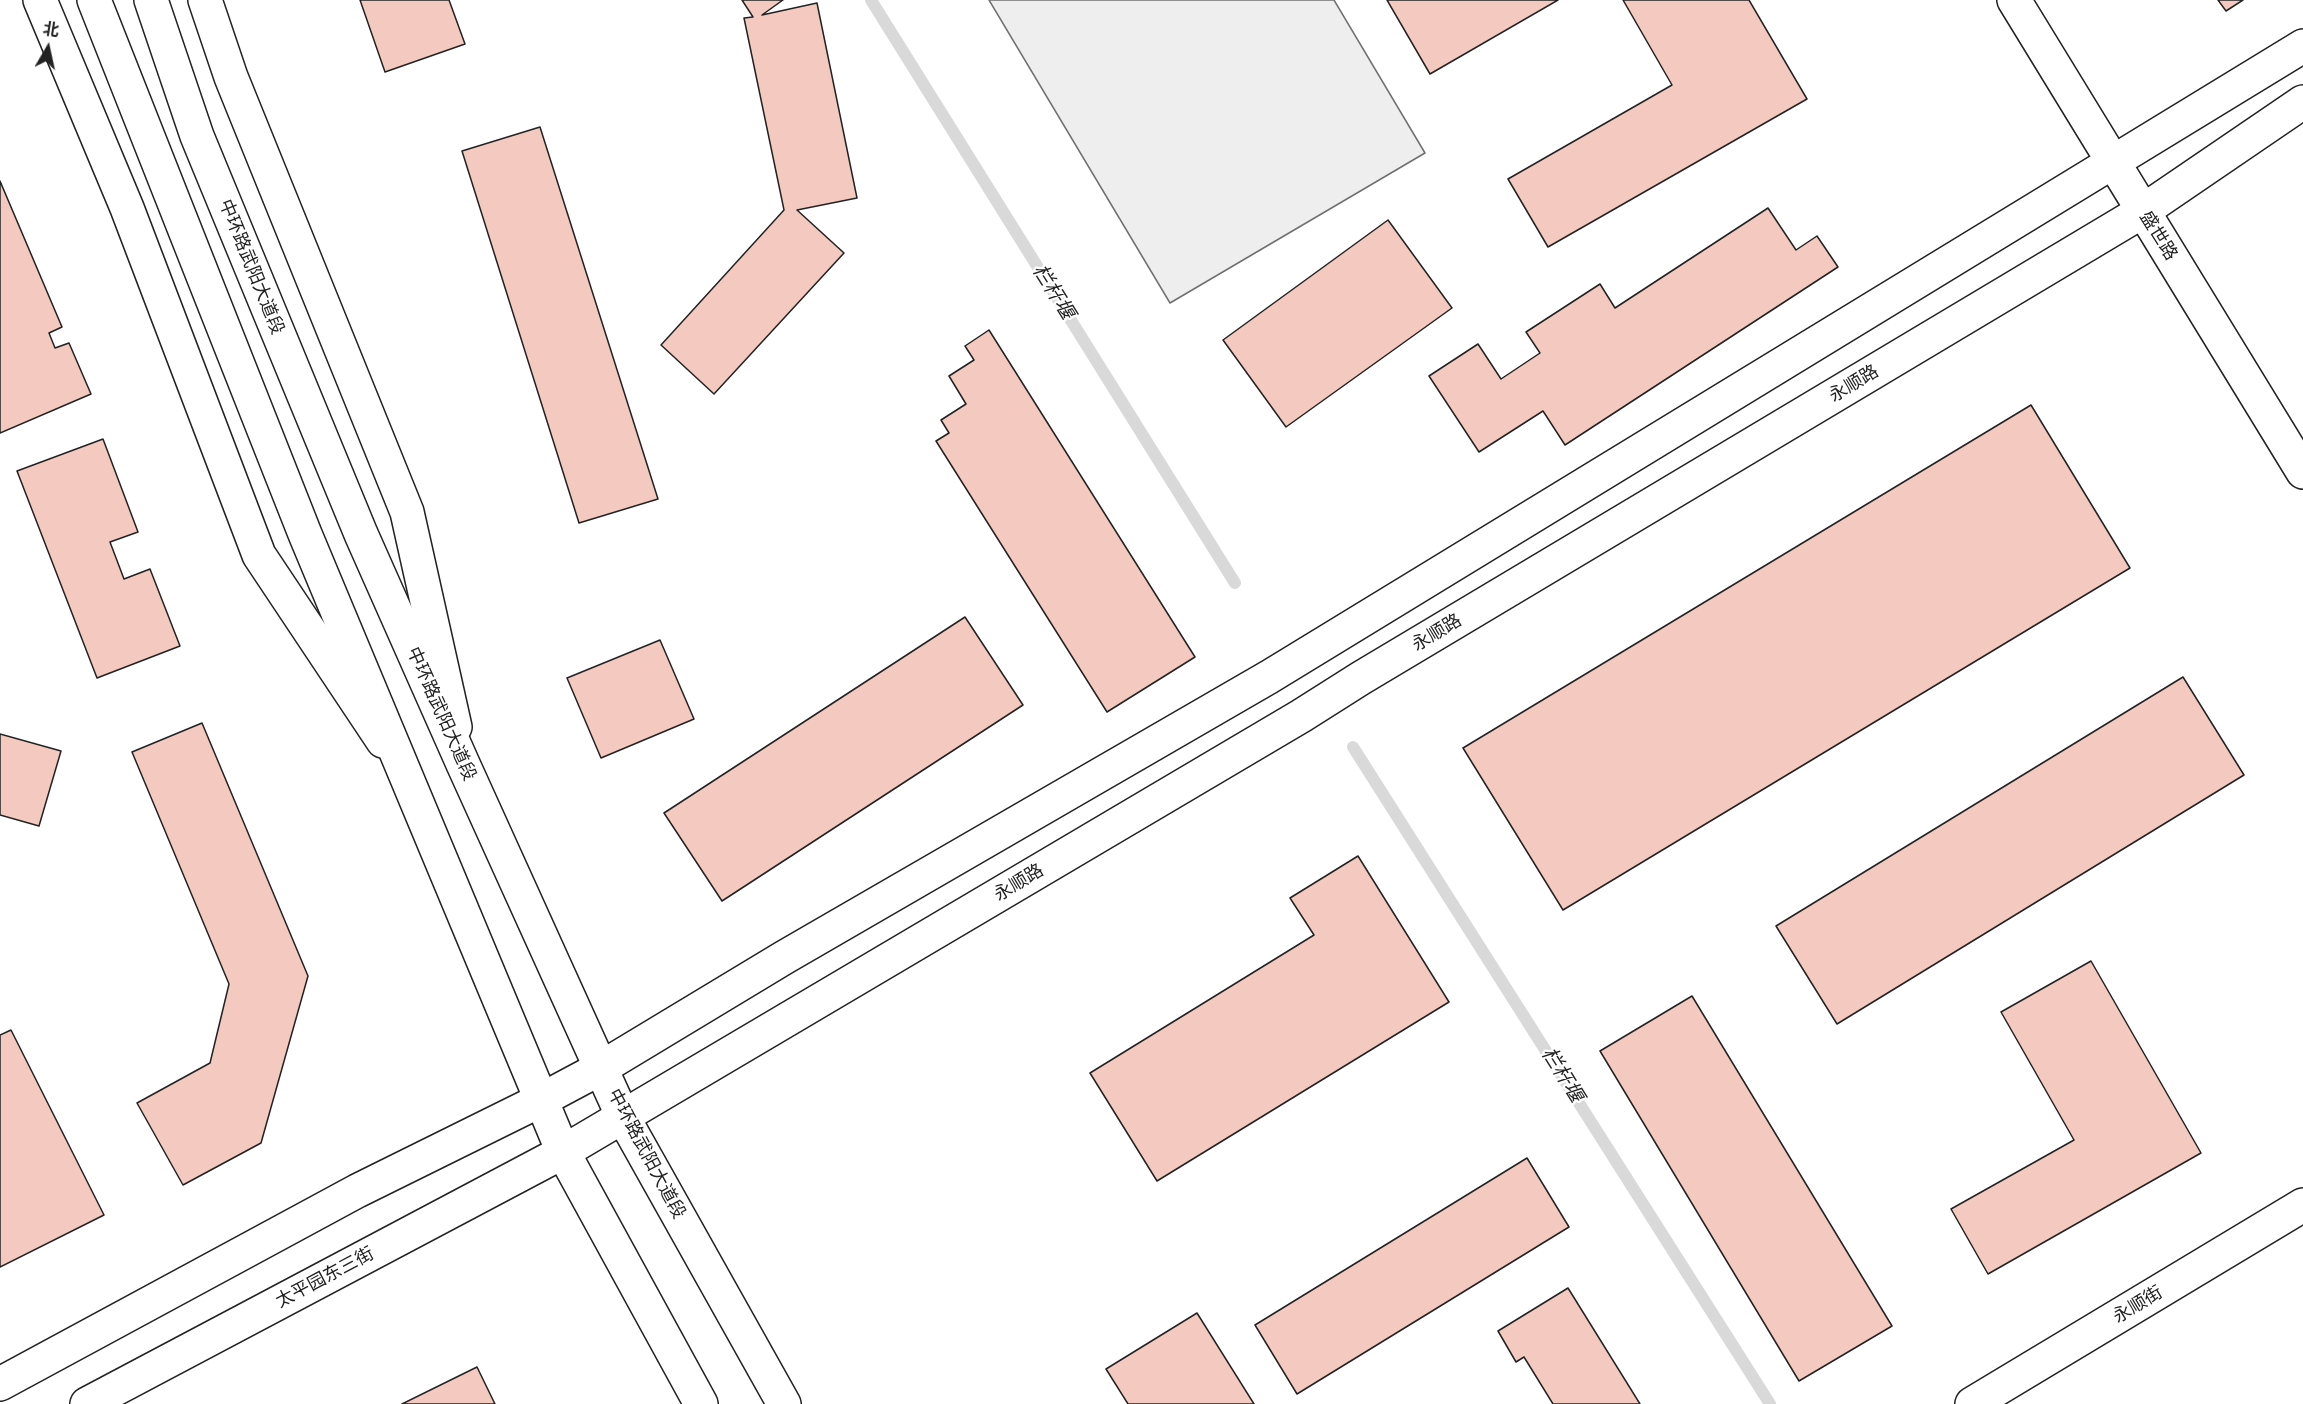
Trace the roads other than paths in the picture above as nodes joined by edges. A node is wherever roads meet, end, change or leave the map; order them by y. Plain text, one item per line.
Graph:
1 (40, 0) edge
2 (94, 0) edge
3 (151, 0) edge
4 (205, 0) edge
5 (2014, 0) edge
6 (2303, 46) edge
7 (2303, 102) edge
8 (2113, 162) junction
9 (2143, 211) junction
10 (2303, 472) edge
11 (463, 764) junction
12 (402, 770) junction
13 (601, 1068) junction
14 (541, 1100) junction
15 (623, 1117) junction
16 (563, 1152) junction
17 (2303, 1205) edge
18 (0, 1384) edge
19 (87, 1404) edge
20 (701, 1404) edge
21 (784, 1404) edge
22 (1972, 1404) edge

1 - 12 main road
2 - 12 main road
3 - 11 main road, 中环路武阳大道段
4 - 11 main road
5 - 8 main road, 盛世路
6 - 8 main road
7 - 9 main road, 永顺路
8 - 9 main road, 盛世路
8 - 13 main road
9 - 10 main road, 盛世路
9 - 15 main road, 永顺路
11 - 13 main road, 中环路武阳大道段
12 - 14 main road
13 - 14 main road
13 - 15 main road, 中环路武阳大道段
14 - 16 main road
14 - 18 main road
15 - 16 main road, 永顺路
15 - 21 main road, 中环路武阳大道段
16 - 19 main road, 太平园东三街
16 - 20 main road
17 - 22 main road, 永顺街

